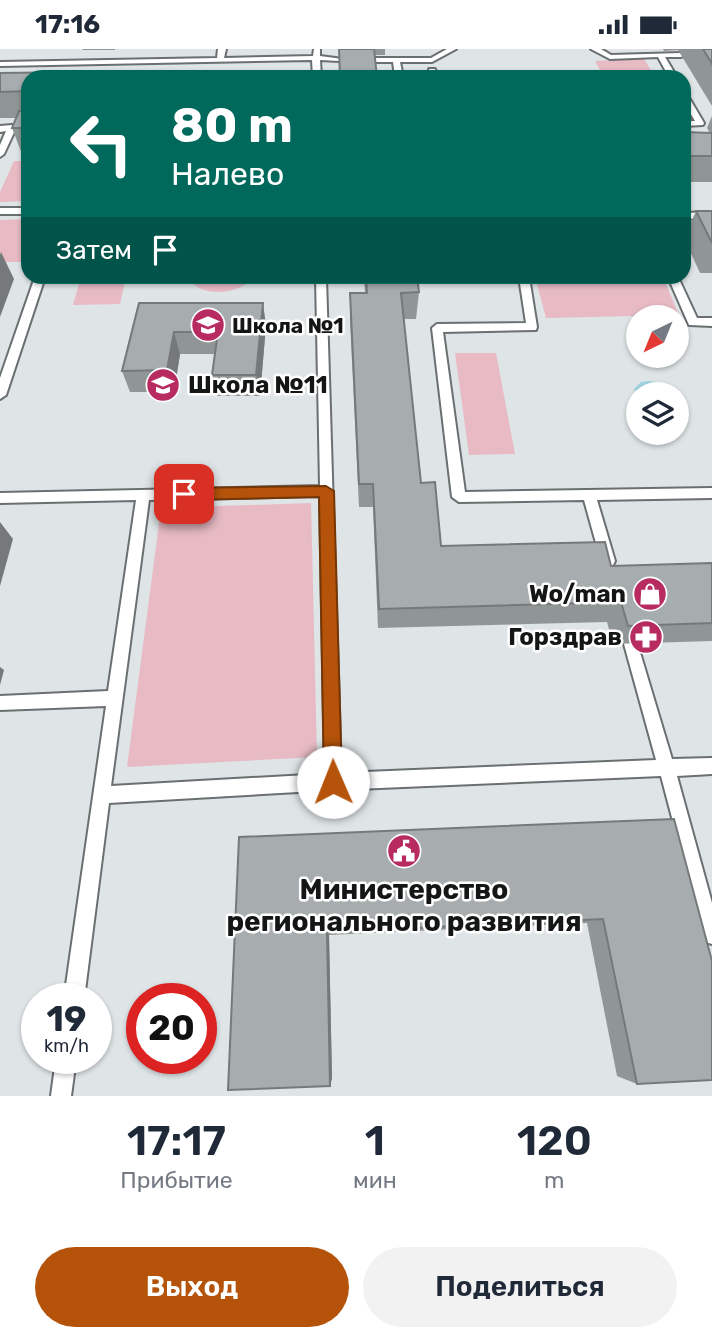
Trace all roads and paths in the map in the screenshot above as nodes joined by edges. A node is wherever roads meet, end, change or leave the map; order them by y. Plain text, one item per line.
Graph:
1 (222, 49) edge
2 (452, 49) edge
3 (595, 49) edge
4 (317, 54) edge
5 (660, 55) junction
6 (681, 55) dead end
7 (339, 59) edge
8 (220, 60) junction
9 (372, 60) edge
10 (396, 60) junction
11 (0, 64) edge
12 (398, 70) edge
13 (669, 70) edge
14 (691, 108) edge
15 (700, 123) junction
16 (712, 123) edge
17 (691, 124) edge
18 (0, 128) edge
19 (0, 154) edge
20 (0, 211) edge
21 (21, 211) edge
22 (712, 215) edge
23 (691, 216) edge
24 (38, 284) edge
25 (321, 284) edge
26 (525, 284) edge
27 (676, 284) edge
28 (712, 322) edge
29 (0, 394) edge
30 (326, 491) junction
31 (712, 493) edge
32 (143, 495) junction
33 (589, 495) junction
34 (0, 498) edge
35 (612, 573) edge
36 (631, 644) edge
37 (116, 698) junction
38 (0, 703) edge
39 (712, 766) edge
40 (665, 769) junction
41 (333, 782) junction
42 (102, 795) junction
43 (712, 935) edge
44 (76, 983) edge
45 (64, 1074) edge
46 (61, 1096) edge

1 - 8 lane
2 - 10 lane
3 - 5 lane
4 - 7 lane
4 - 8 lane
5 - 6 lane
5 - 13 lane
8 - 11 lane
9 - 10 lane
10 - 12 lane
14 - 15 lane
15 - 16 lane
15 - 17 lane
18 - 19 lane
20 - 21 lane
22 - 23 lane
24 - 29 lane
25 - 30 lane
26 - 33 lane
27 - 28 lane
30 - 32 lane
30 - 41 lane
31 - 33 lane
32 - 34 lane
32 - 37 lane
33 - 35 lane
36 - 40 lane
37 - 38 lane
37 - 42 lane
39 - 40 lane
40 - 41 lane
40 - 43 lane
41 - 42 lane
42 - 44 lane
45 - 46 lane

